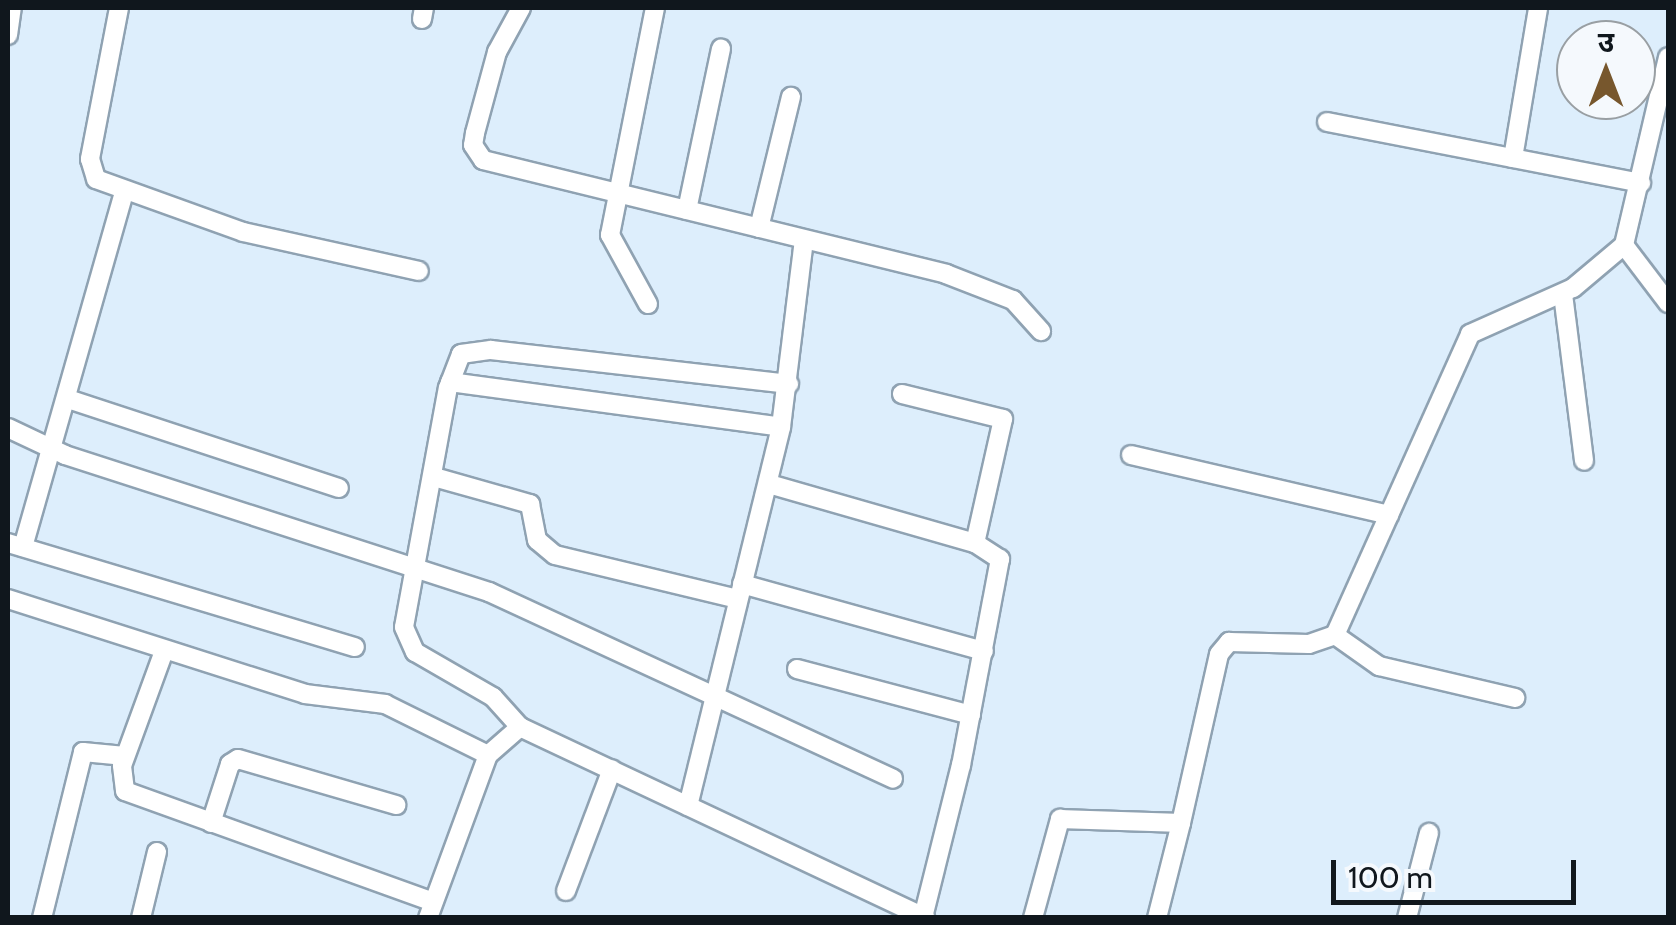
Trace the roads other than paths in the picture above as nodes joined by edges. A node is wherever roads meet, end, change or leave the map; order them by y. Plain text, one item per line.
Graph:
1 (12, 8) edge
2 (119, 8) edge
3 (521, 8) edge
4 (655, 8) edge
5 (1538, 8) edge
6 (8, 35) edge
7 (721, 49) dead end
8 (1668, 57) edge
9 (791, 97) dead end
10 (1327, 122) dead end
11 (1513, 158) junction
12 (1641, 183) junction
13 (124, 192) junction
14 (617, 192) junction
15 (687, 210) junction
16 (759, 228) junction
17 (804, 240) junction
18 (1624, 245) junction
19 (419, 271) dead end
20 (1563, 294) junction
21 (1668, 303) edge
22 (648, 304) dead end
23 (1041, 331) dead end
24 (450, 382) junction
25 (789, 384) junction
26 (902, 394) dead end
27 (68, 399) junction
28 (781, 427) junction
29 (8, 428) edge
30 (55, 450) junction
31 (1131, 456) dead end
32 (1584, 461) dead end
33 (434, 477) junction
34 (769, 484) junction
35 (339, 488) dead end
36 (1389, 515) junction
37 (975, 543) junction
38 (15, 545) edge
39 (419, 569) junction
40 (740, 592) junction
41 (8, 599) edge
42 (1335, 635) junction
43 (355, 647) dead end
44 (164, 651) junction
45 (984, 651) junction
46 (797, 670) dead end
47 (712, 698) junction
48 (1515, 698) dead end
49 (972, 715) junction
50 (520, 727) junction
51 (488, 754) junction
52 (125, 756) junction
53 (612, 769) junction
54 (893, 779) dead end
55 (396, 805) dead end
56 (688, 806) junction
57 (210, 823) junction
58 (1181, 823) junction
59 (1429, 833) dead end
60 (158, 852) dead end
61 (566, 891) dead end
62 (431, 910) edge
63 (924, 917) edge
64 (42, 918) edge
65 (141, 918) edge
66 (1033, 918) edge
67 (1157, 918) edge
68 (1407, 918) edge

1 - 6 street
2 - 13 street
3 - 14 street
4 - 14 street
5 - 11 street
7 - 15 street
8 - 12 street
9 - 16 street
10 - 11 street
11 - 12 street
12 - 18 street
13 - 19 street
13 - 27 street
14 - 15 street
14 - 22 street
15 - 16 street
16 - 17 street
17 - 23 street
17 - 25 street
18 - 20 street
18 - 21 street
20 - 32 street
20 - 36 street
24 - 25 street
24 - 28 street
24 - 33 street
25 - 28 street
26 - 37 street
27 - 30 street
27 - 35 street
28 - 34 street
29 - 30 street
30 - 38 street
30 - 39 street
31 - 36 street
33 - 39 street
33 - 40 street
34 - 37 street
34 - 40 street
36 - 42 street
37 - 45 street
38 - 43 street
39 - 47 street
39 - 50 street
40 - 45 street
40 - 47 street
41 - 44 street
42 - 48 street
42 - 58 street
44 - 51 street
44 - 52 street
45 - 49 street
46 - 49 street
47 - 54 street
47 - 56 street
49 - 63 street
50 - 51 street
50 - 53 street
51 - 62 street
52 - 57 street
52 - 64 street
53 - 56 street
53 - 61 street
55 - 57 street
56 - 63 street
57 - 62 street
58 - 66 street
58 - 67 street
59 - 68 street
60 - 65 street

